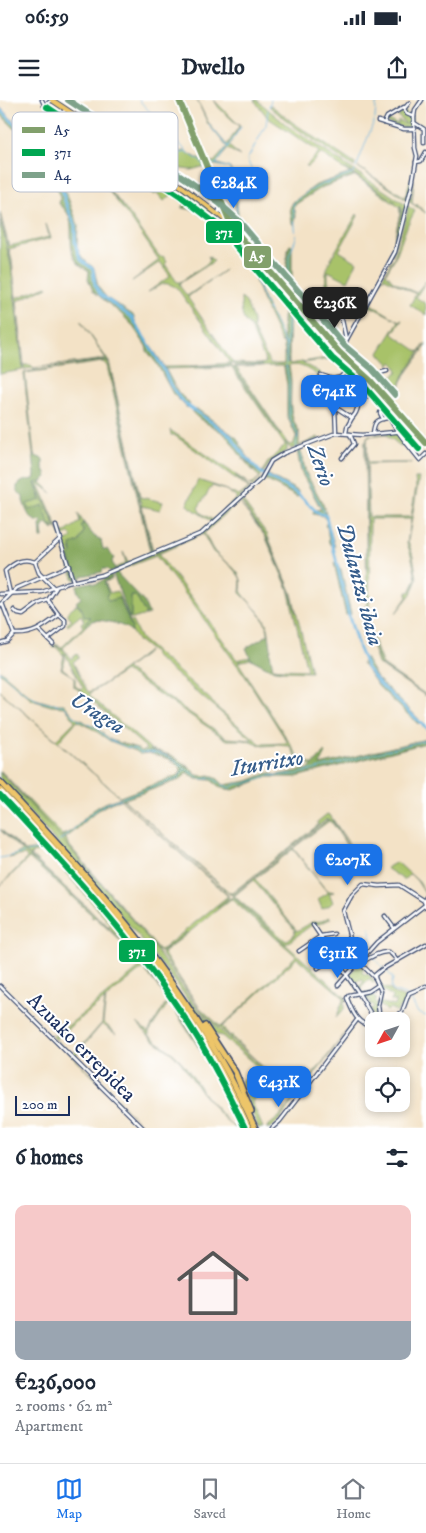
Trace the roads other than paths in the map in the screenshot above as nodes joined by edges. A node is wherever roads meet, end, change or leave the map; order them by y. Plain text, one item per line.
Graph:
1 (42, 100) edge
2 (52, 100) edge
3 (179, 100) edge
4 (422, 100) edge
5 (409, 103) dead end
6 (44, 106) junction
7 (404, 107) junction
8 (66, 110) junction
9 (47, 112) edge
10 (63, 112) edge
11 (69, 112) edge
12 (414, 117) junction
13 (378, 122) dead end
14 (413, 122) junction
15 (384, 123) junction
16 (413, 130) junction
17 (415, 144) junction
18 (425, 144) edge
19 (426, 152) edge
20 (416, 162) junction
21 (178, 184) edge
22 (222, 207) junction
23 (214, 210) junction
24 (218, 214) junction
25 (232, 227) junction
26 (336, 313) dead end
27 (346, 339) junction
28 (346, 356) junction
29 (387, 371) dead end
30 (321, 375) dead end
31 (341, 377) junction
32 (368, 378) junction
33 (333, 379) junction
34 (356, 387) junction
35 (345, 388) junction
36 (358, 393) junction
37 (333, 396) junction
38 (375, 397) junction
39 (387, 402) junction
40 (335, 407) junction
41 (352, 418) junction
42 (383, 418) junction
43 (389, 418) junction
44 (416, 431) junction
45 (399, 432) junction
46 (336, 433) junction
47 (346, 433) junction
48 (350, 434) junction
49 (373, 434) junction
50 (426, 442) edge
51 (413, 450) junction
52 (426, 454) edge
53 (342, 458) dead end
54 (56, 526) dead end
55 (61, 538) junction
56 (35, 562) junction
57 (69, 566) junction
58 (42, 577) junction
59 (73, 581) junction
60 (55, 588) junction
61 (10, 593) junction
62 (0, 594) edge
63 (48, 600) junction
64 (1, 604) edge
65 (14, 610) dead end
66 (59, 615) junction
67 (39, 630) junction
68 (14, 634) junction
69 (48, 639) junction
70 (0, 643) edge
71 (53, 644) dead end
72 (0, 782) edge
73 (0, 790) edge
74 (426, 896) edge
75 (425, 904) edge
76 (385, 916) dead end
77 (313, 925) dead end
78 (394, 928) junction
79 (334, 934) dead end
80 (321, 936) junction
81 (426, 944) edge
82 (352, 945) junction
83 (299, 951) dead end
84 (334, 957) junction
85 (397, 961) junction
86 (360, 962) junction
87 (318, 968) dead end
88 (347, 975) junction
89 (375, 978) junction
90 (338, 985) dead end
91 (378, 985) junction
92 (0, 986) edge
93 (426, 986) edge
94 (358, 992) junction
95 (369, 1012) edge
96 (379, 1012) edge
97 (402, 1012) edge
98 (357, 1020) junction
99 (365, 1024) edge
100 (144, 1128) edge
101 (250, 1128) edge
102 (256, 1128) edge
103 (272, 1128) edge

1 - 6 street
2 - 6 street
2 - 8 main road
3 - 22 street
4 - 12 street
5 - 7 street
6 - 9 street
7 - 12 street
7 - 15 street
8 - 10 street
8 - 11 main road
12 - 14 street
13 - 15 street
14 - 16 street
14 - 18 street
15 - 16 street
16 - 17 street
17 - 18 street
17 - 20 street
19 - 20 street
20 - 27 street
21 - 23 main road
22 - 23 street
22 - 24 street
22 - 25 street
23 - 24 main road
24 - 25 main road
25 - 28 main road
26 - 27 street
27 - 28 street
28 - 31 street
28 - 32 main road
28 - 32 street
29 - 32 street
30 - 33 street
31 - 33 street
31 - 35 street
32 - 34 street
32 - 38 street
32 - 39 main road
33 - 37 street
34 - 35 street
34 - 36 street
35 - 37 street
36 - 38 street
36 - 41 street
37 - 40 street
38 - 39 street
39 - 42 street
39 - 43 street
39 - 44 main road
40 - 41 street
40 - 46 street
41 - 47 street
42 - 43 street
42 - 49 street
43 - 45 street
44 - 45 street
44 - 50 main road
44 - 51 street
45 - 49 street
45 - 51 street
46 - 47 street
46 - 59 street
47 - 48 street
48 - 49 street
48 - 53 street
51 - 52 street
54 - 55 street
55 - 56 street
55 - 57 street
56 - 58 street
56 - 61 street
57 - 58 street
57 - 59 street
58 - 60 street
58 - 61 street
59 - 60 street
60 - 61 street
60 - 63 street
61 - 62 street
61 - 64 street
63 - 65 street
63 - 66 street
64 - 68 street
66 - 67 street
66 - 69 street
67 - 68 street
67 - 69 street
68 - 70 street
69 - 71 street
72 - 102 highway
73 - 101 highway
74 - 75 street
75 - 78 street
75 - 82 street
76 - 78 street
77 - 80 street
78 - 86 street
79 - 80 street
80 - 83 street
80 - 84 street
81 - 85 street
82 - 84 street
82 - 86 street
84 - 87 street
84 - 88 street
85 - 86 street
85 - 89 street
86 - 88 street
86 - 89 street
88 - 90 street
88 - 94 street
89 - 91 street
91 - 94 street
91 - 96 street
92 - 100 street, Azuako errepidea
93 - 97 street
94 - 95 street
94 - 98 street
98 - 99 street
98 - 103 street

